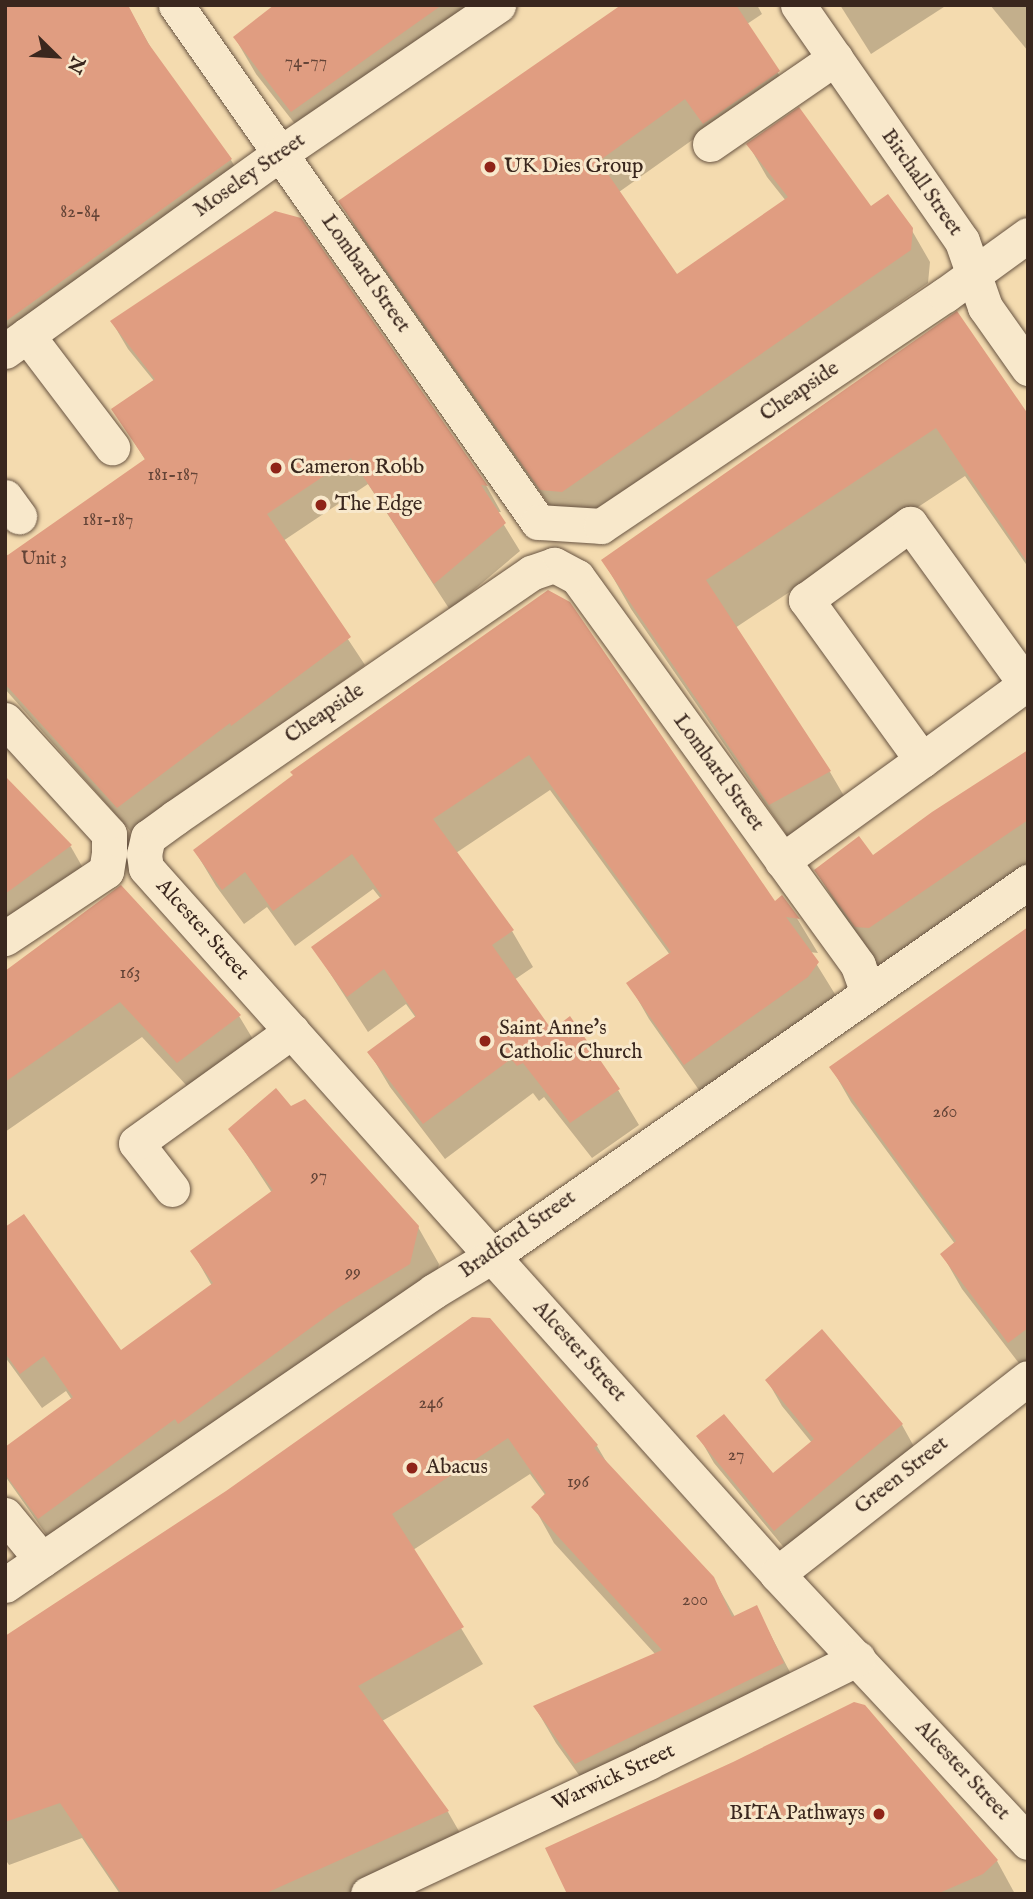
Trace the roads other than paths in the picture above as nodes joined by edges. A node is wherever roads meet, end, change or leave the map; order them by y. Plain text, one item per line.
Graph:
1 (176, 5) edge
2 (498, 5) edge
3 (798, 5) edge
4 (835, 58) junction
5 (710, 144) dead end
6 (281, 153) junction
7 (1028, 235) edge
8 (973, 274) junction
9 (16, 343) edge
10 (1028, 368) edge
11 (112, 447) dead end
12 (563, 524) joint
13 (554, 565) joint
14 (5, 720) edge
15 (922, 760) junction
16 (144, 854) joint
17 (782, 861) junction
18 (1028, 882) edge
19 (5, 939) edge
20 (868, 993) junction
21 (292, 1031) junction
22 (172, 1189) dead end
23 (492, 1256) junction
24 (1028, 1378) edge
25 (5, 1515) edge
26 (42, 1560) junction
27 (777, 1574) junction
28 (5, 1585) edge
29 (858, 1658) junction
30 (1028, 1842) edge
31 (368, 1894) edge

1 - 6 street, Lombard Street
2 - 6 street, Moseley Street
3 - 4 street, Birchall Street
4 - 5 street
4 - 8 street, Birchall Street
6 - 9 street, Moseley Street
6 - 12 street, Lombard Street
7 - 8 street, Cheapside
8 - 10 street, Birchall Street
8 - 12 street, Cheapside
9 - 11 street
13 - 16 street, Cheapside
13 - 17 street, Lombard Street
14 - 19 street
15 - 15 street
15 - 17 street
16 - 21 street, Alcester Street
17 - 20 street, Lombard Street
18 - 20 street, Bradford Street
20 - 23 street, Bradford Street
21 - 22 street
21 - 23 street, Alcester Street
23 - 26 street, Bradford Street
23 - 27 street, Alcester Street
24 - 27 street, Green Street
25 - 26 street
26 - 28 street, Bradford Street
27 - 29 street, Alcester Street
29 - 30 street, Alcester Street
29 - 31 street, Warwick Street

